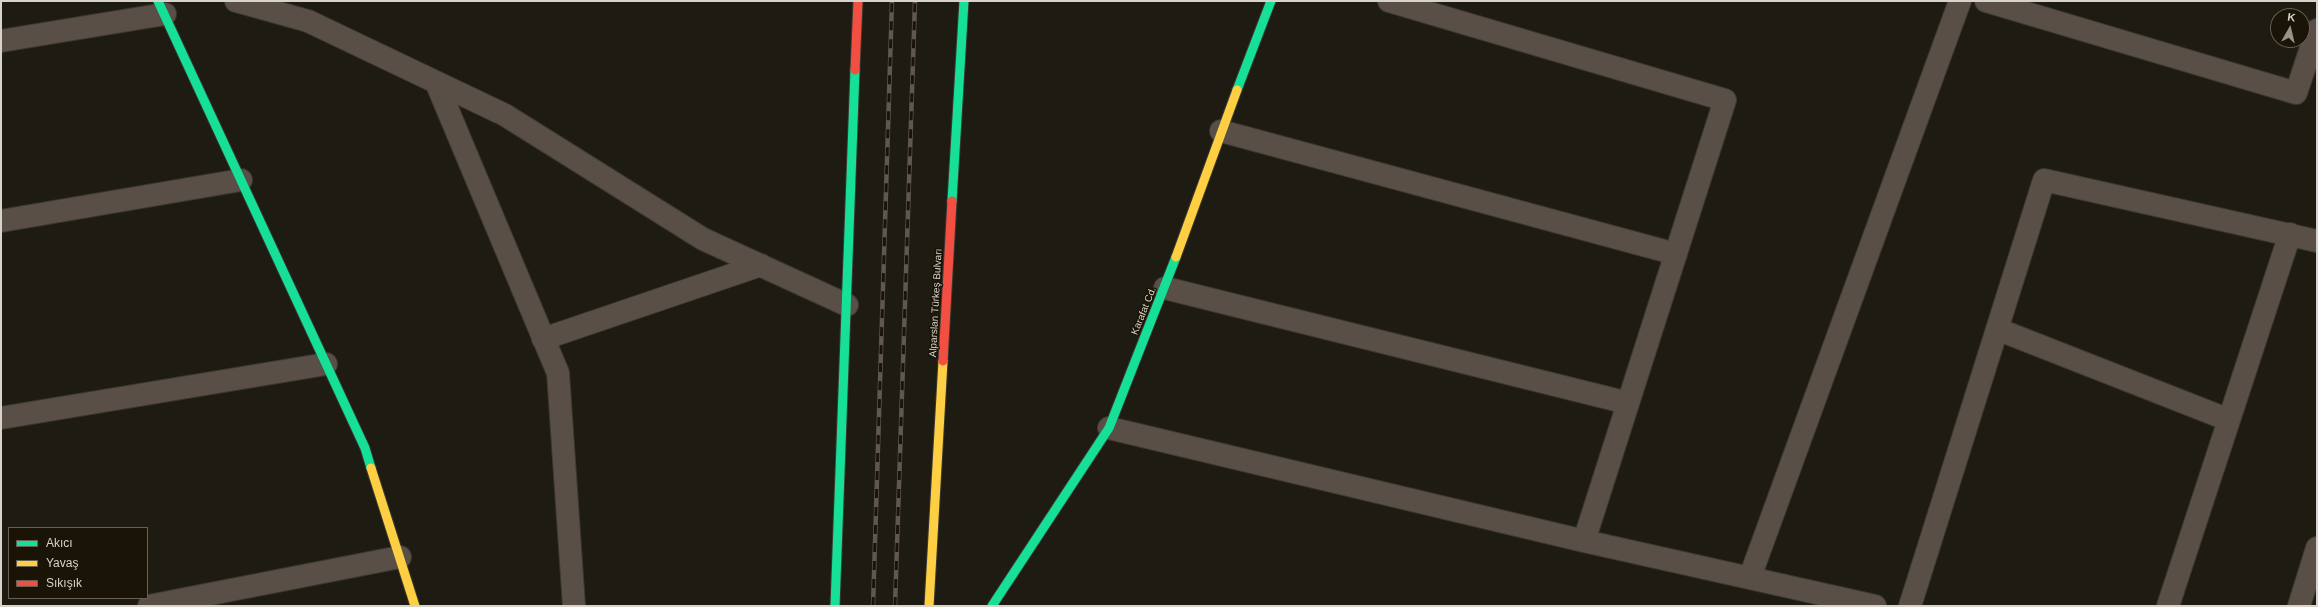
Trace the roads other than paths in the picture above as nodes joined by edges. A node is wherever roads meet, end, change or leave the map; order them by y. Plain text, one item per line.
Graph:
1 (236, 1) edge
2 (858, 1) edge
3 (964, 1) edge
4 (1271, 1) edge
5 (1389, 1) edge
6 (1960, 1) edge
7 (1986, 1) edge
8 (162, 8) edge
9 (2317, 30) edge
10 (1, 41) edge
11 (436, 82) junction
12 (1221, 132) junction
13 (241, 180) junction
14 (1, 221) edge
15 (2290, 234) junction
16 (2317, 241) edge
17 (1676, 254) junction
18 (761, 265) junction
19 (1165, 288) junction
20 (847, 305) junction
21 (1997, 329) junction
22 (543, 339) junction
23 (326, 364) junction
24 (1628, 403) junction
25 (1, 418) edge
26 (2229, 420) junction
27 (1109, 428) junction
28 (1584, 541) junction
29 (2317, 548) edge
30 (400, 557) junction
31 (1750, 577) junction
32 (150, 606) edge
33 (415, 606) edge
34 (574, 606) edge
35 (836, 606) edge
36 (929, 606) edge
37 (992, 606) edge
38 (1875, 606) edge
39 (1910, 606) edge
40 (2168, 606) edge
41 (2299, 606) edge

1 - 11 street
2 - 20 main road
3 - 36 main road, Alparslan Türkeş Bulvarı
4 - 12 main road, Karafat Cd.
5 - 17 street
6 - 31 street
7 - 9 street
8 - 10 street
8 - 13 main road
11 - 18 street
11 - 22 street
12 - 17 street
12 - 19 main road, Karafat Cd.
13 - 14 street
13 - 23 main road
15 - 16 street
15 - 21 street
15 - 26 street
17 - 24 street
18 - 20 street
18 - 22 street
19 - 24 street
19 - 27 main road, Karafat Cd.
20 - 35 main road
21 - 26 street
21 - 39 street
22 - 34 street
23 - 25 street
23 - 30 main road
24 - 28 street
26 - 40 street
27 - 28 street
27 - 37 main road, Karafat Cd.
28 - 31 street
29 - 41 street
30 - 32 street
30 - 33 main road
31 - 38 street

